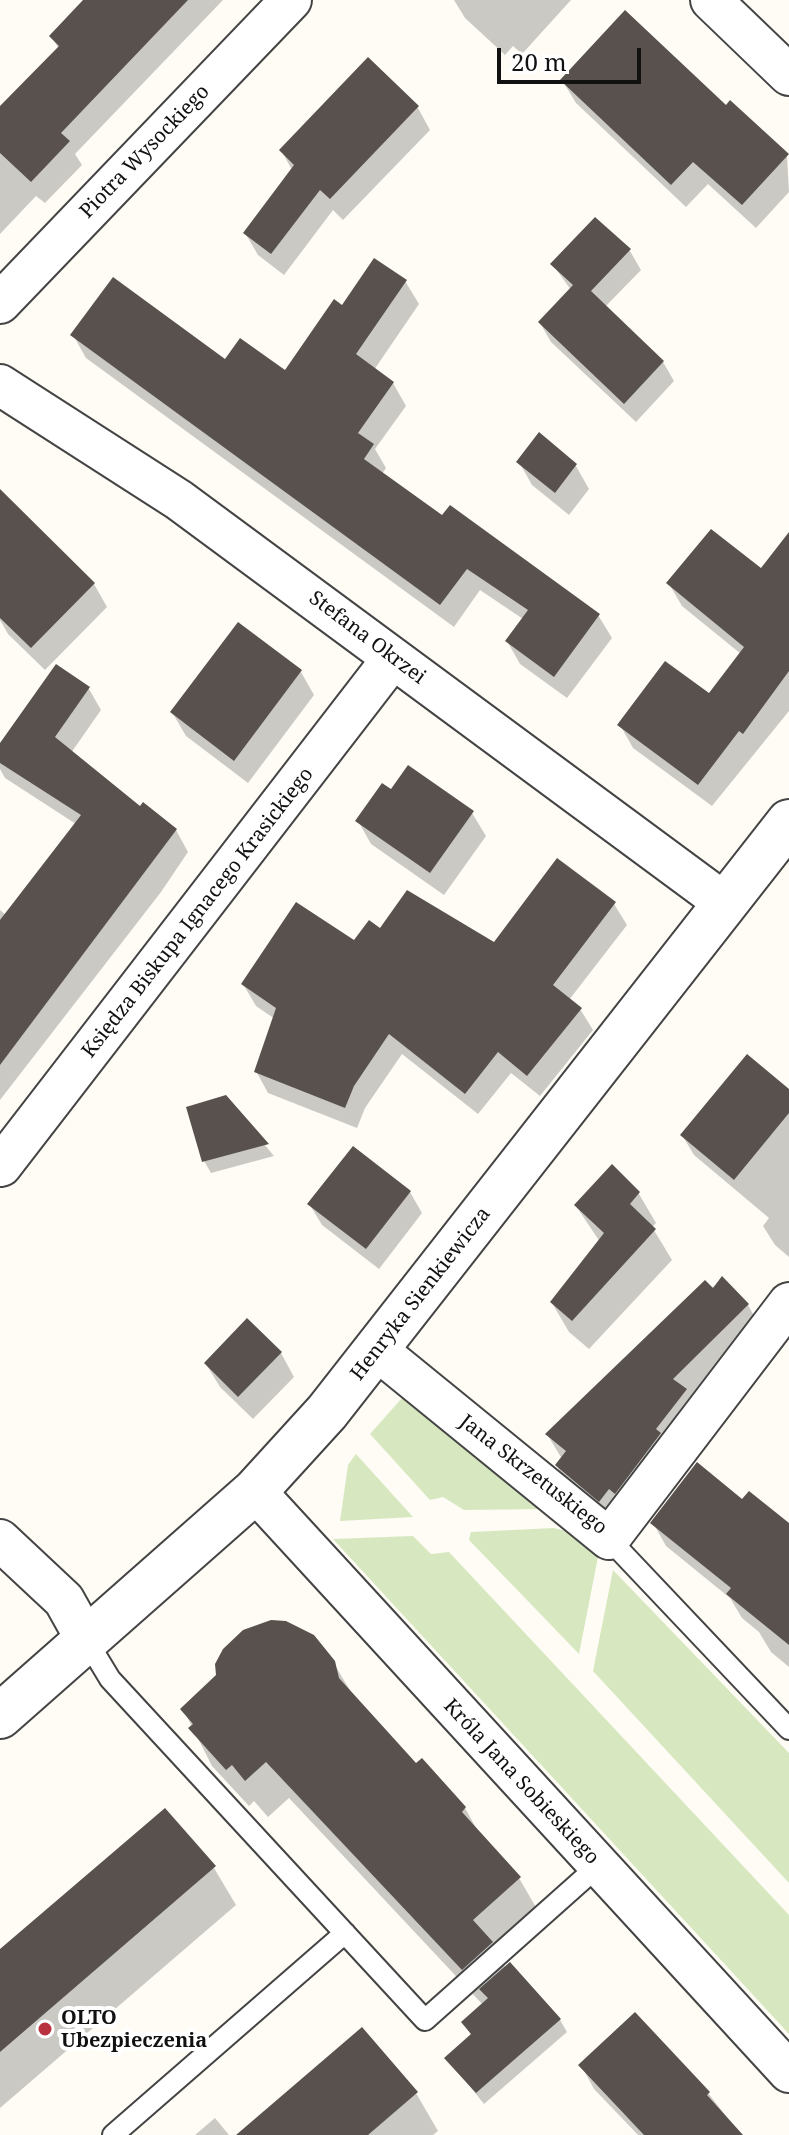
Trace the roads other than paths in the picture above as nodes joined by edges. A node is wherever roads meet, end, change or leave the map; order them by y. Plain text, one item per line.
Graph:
1 (291, 0) edge
2 (711, 0) edge
3 (789, 75) edge
4 (0, 303) edge
5 (0, 385) edge
6 (393, 658) junction
7 (789, 822) edge
8 (726, 904) junction
9 (1, 1166) edge
10 (789, 1303) edge
11 (377, 1350) junction
12 (255, 1491) junction
13 (609, 1539) junction
14 (0, 1540) edge
15 (87, 1641) junction
16 (0, 1716) edge
17 (789, 1729) edge
18 (598, 1866) junction
19 (345, 1933) junction
20 (789, 2072) edge
21 (113, 2135) edge

1 - 4 street, Piotra Wysockiego
2 - 3 street
5 - 6 street, Stefana Okrzei
6 - 8 street, Stefana Okrzei
6 - 9 street, Księdza Biskupa Ignacego Krasickiego
7 - 8 street, Henryka Sienkiewicza
8 - 11 street, Henryka Sienkiewicza
10 - 13 street, Jana Skrzetuskiego
11 - 12 street, Henryka Sienkiewicza
11 - 13 street, Jana Skrzetuskiego
12 - 15 street, Henryka Sienkiewicza
12 - 18 street, Króla Jana Sobieskiego
13 - 17 lane
14 - 15 street
15 - 16 street, Henryka Sienkiewicza
15 - 19 lane
18 - 19 lane
18 - 20 street, Króla Jana Sobieskiego
19 - 21 lane

